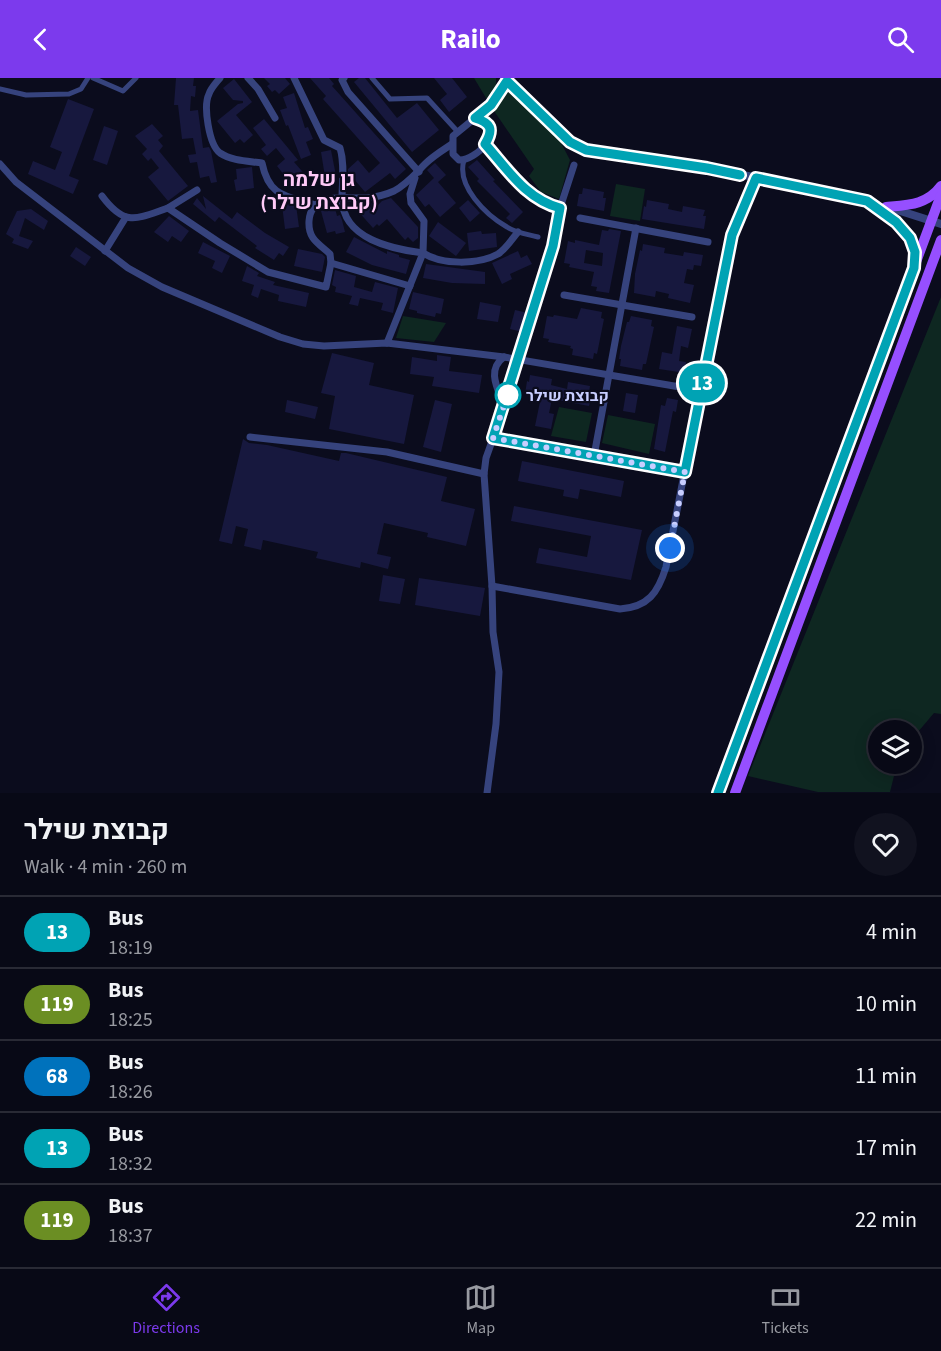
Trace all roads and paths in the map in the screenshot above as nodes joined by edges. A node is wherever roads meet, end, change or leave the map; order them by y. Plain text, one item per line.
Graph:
1 (88, 78) edge
2 (93, 78) edge
3 (136, 78) edge
4 (220, 78) edge
5 (248, 78) edge
6 (294, 78) edge
7 (345, 78) edge
8 (372, 78) edge
9 (506, 79) edge
10 (0, 89) edge
11 (275, 118) dead end
12 (475, 118) junction
13 (458, 132) junction
14 (452, 144) junction
15 (485, 144) junction
16 (464, 160) junction
17 (0, 164) edge
18 (574, 165) dead end
19 (418, 174) junction
20 (756, 178) junction
21 (941, 186) edge
22 (197, 190) dead end
23 (941, 195) edge
24 (102, 196) dead end
25 (342, 197) junction
26 (867, 201) junction
27 (315, 204) junction
28 (886, 207) junction
29 (168, 208) junction
30 (560, 208) junction
31 (126, 217) junction
32 (580, 218) dead end
33 (936, 223) edge
34 (636, 228) junction
35 (518, 232) junction
36 (538, 237) dead end
37 (941, 240) edge
38 (708, 242) dead end
39 (105, 251) junction
40 (423, 253) junction
41 (331, 263) junction
42 (914, 268) junction
43 (410, 286) junction
44 (564, 295) dead end
45 (622, 305) junction
46 (692, 317) dead end
47 (387, 343) junction
48 (504, 357) junction
49 (519, 359) junction
50 (609, 375) junction
51 (680, 387) dead end
52 (504, 406) junction
53 (250, 436) dead end
54 (493, 438) junction
55 (594, 456) junction
56 (685, 472) junction
57 (484, 474) junction
58 (492, 586) junction
59 (487, 793) edge
60 (718, 793) edge
61 (735, 793) edge

1 - 10 street
2 - 3 street
4 - 27 street
5 - 11 street
6 - 25 street
7 - 19 street
8 - 13 street
9 - 12 street
9 - 20 street
12 - 13 street
12 - 15 street
13 - 14 street
14 - 16 street
14 - 19 street
15 - 16 street
15 - 30 street
16 - 35 street
17 - 39 street
18 - 30 street
19 - 25 street
19 - 40 street
20 - 26 street
20 - 56 street
21 - 28 main road
22 - 29 street
23 - 33 main road
24 - 31 street
25 - 27 street
25 - 40 street
26 - 28 street
26 - 42 main road
27 - 41 street
28 - 33 street
29 - 31 street
29 - 41 street
30 - 49 street
31 - 39 street
32 - 34 street
33 - 42 main road
34 - 38 street
34 - 45 street
35 - 36 street
35 - 40 street
37 - 61 main road
39 - 47 street
40 - 43 street
41 - 43 street
42 - 60 main road
43 - 47 street
44 - 45 street
45 - 46 street
45 - 50 street
47 - 48 street
48 - 49 street
48 - 52 street
49 - 50 street
49 - 52 street
50 - 51 street
50 - 55 street
52 - 54 street
53 - 57 street
54 - 55 street
54 - 57 street
55 - 56 street
56 - 58 street
57 - 58 street
58 - 59 street

